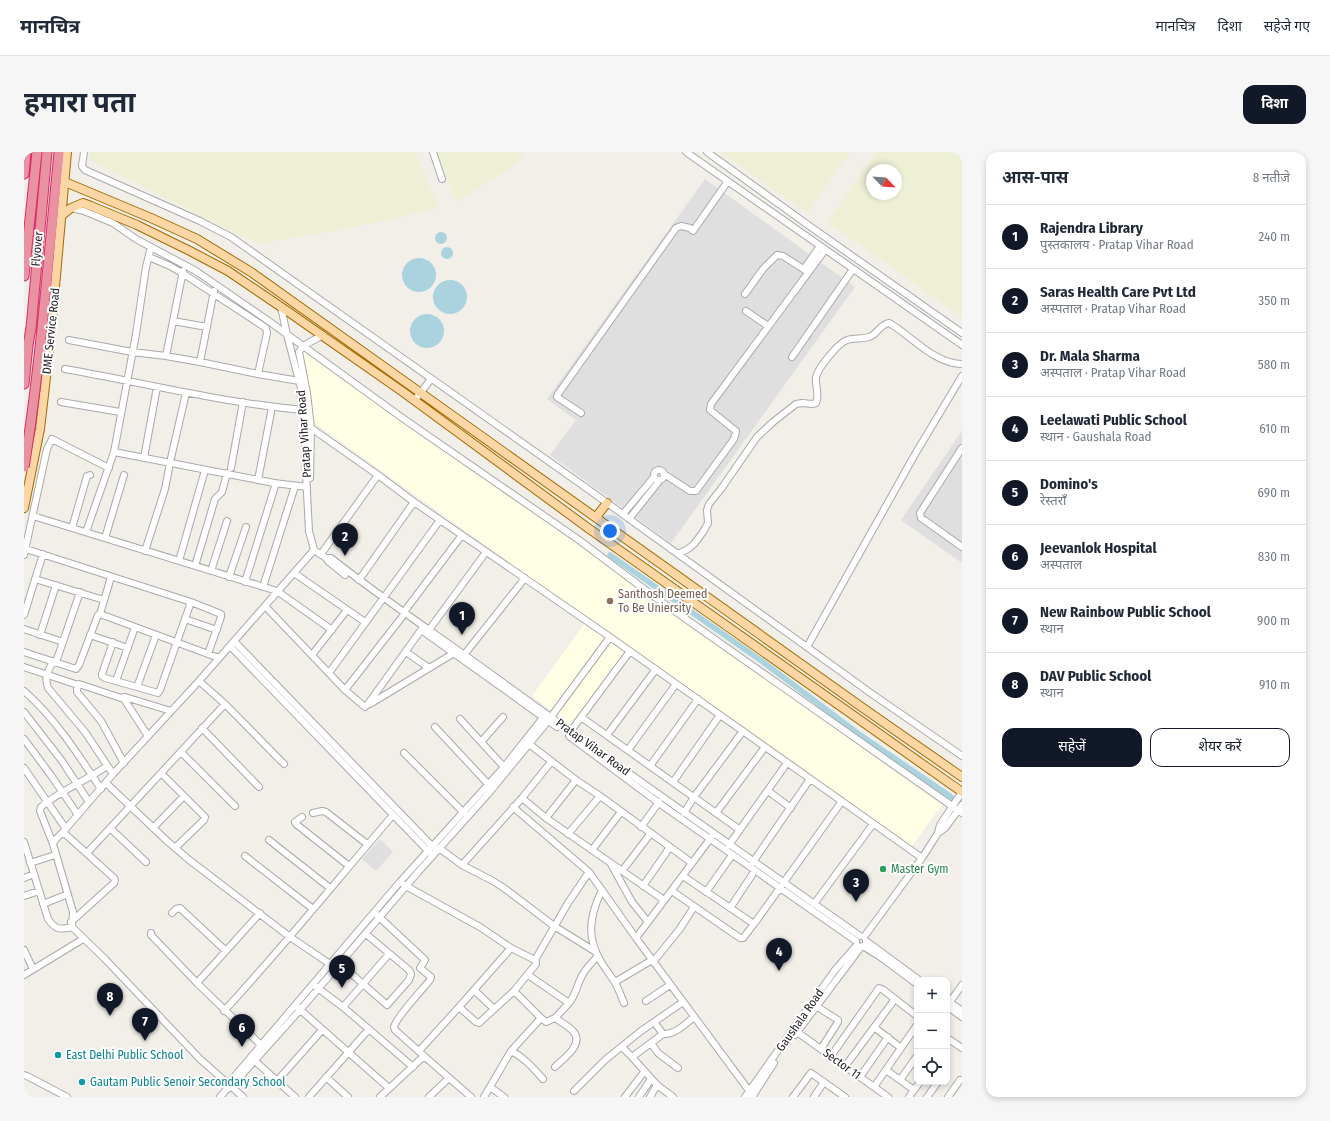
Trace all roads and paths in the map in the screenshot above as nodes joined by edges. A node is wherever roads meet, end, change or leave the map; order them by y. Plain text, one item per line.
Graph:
1 (26, 152) edge
2 (37, 152) edge
3 (47, 152) edge
4 (59, 152) edge
5 (67, 152) edge
6 (84, 152) edge
7 (433, 152) edge
8 (686, 152) edge
9 (707, 152) edge
10 (24, 174) edge
11 (442, 179) dead end
12 (728, 181) junction
13 (65, 182) junction
14 (70, 208) junction
15 (62, 215) junction
16 (202, 242) junction
17 (151, 248) junction
18 (822, 248) junction
19 (196, 254) junction
20 (148, 257) junction
21 (184, 265) junction
22 (853, 269) junction
23 (806, 271) junction
24 (182, 273) junction
25 (24, 276) edge
26 (215, 285) junction
27 (214, 293) junction
28 (745, 294) dead end
29 (281, 307) junction
30 (746, 311) dead end
31 (173, 321) junction
32 (768, 326) junction
33 (207, 327) junction
34 (27, 329) edge
35 (51, 332) junction
36 (962, 333) edge
37 (287, 335) junction
38 (323, 335) junction
39 (69, 340) dead end
40 (26, 343) edge
41 (50, 343) junction
42 (962, 345) edge
43 (303, 346) junction
44 (132, 352) junction
45 (166, 356) junction
46 (792, 357) dead end
47 (200, 362) junction
48 (962, 364) edge
49 (65, 369) dead end
50 (258, 374) junction
51 (962, 376) edge
52 (431, 379) junction
53 (126, 380) junction
54 (300, 380) junction
55 (24, 384) edge
56 (157, 387) junction
57 (186, 393) junction
58 (420, 393) junction
59 (415, 400) junction
60 (61, 402) dead end
61 (243, 402) junction
62 (272, 407) junction
63 (304, 410) junction
64 (120, 412) junction
65 (581, 413) dead end
66 (308, 428) junction
67 (962, 448) edge
68 (114, 452) junction
69 (144, 458) junction
70 (170, 461) junction
71 (24, 468) edge
72 (109, 468) junction
73 (231, 468) dead end
74 (205, 470) junction
75 (227, 474) junction
76 (664, 474) junction
77 (90, 475) dead end
78 (124, 475) dead end
79 (378, 475) junction
80 (657, 478) junction
81 (258, 480) junction
82 (276, 483) junction
83 (295, 486) junction
84 (307, 487) junction
85 (414, 502) junction
86 (607, 503) junction
87 (24, 508) edge
88 (623, 514) junction
89 (33, 516) junction
90 (596, 517) junction
91 (628, 519) junction
92 (227, 520) dead end
93 (440, 520) junction
94 (246, 527) dead end
95 (72, 528) junction
96 (86, 532) junction
97 (462, 535) junction
98 (105, 538) junction
99 (311, 540) junction
100 (962, 547) edge
101 (314, 550) junction
102 (145, 551) junction
103 (25, 552) edge
104 (486, 552) junction
105 (43, 554) junction
106 (678, 554) junction
107 (323, 556) junction
108 (179, 561) junction
109 (194, 566) junction
110 (211, 571) junction
111 (294, 573) junction
112 (229, 576) junction
113 (111, 577) junction
114 (525, 578) junction
115 (35, 579) junction
116 (358, 580) junction
117 (245, 582) junction
118 (56, 585) junction
119 (263, 587) junction
120 (277, 591) junction
121 (80, 592) junction
122 (104, 600) junction
123 (382, 600) junction
124 (191, 602) junction
125 (265, 606) junction
126 (347, 610) junction
127 (100, 614) junction
128 (403, 614) junction
129 (24, 615) edge
130 (185, 619) junction
131 (365, 622) junction
132 (135, 627) junction
133 (24, 629) edge
134 (217, 630) junction
135 (332, 630) junction
136 (422, 630) junction
137 (429, 630) junction
138 (40, 634) junction
139 (156, 634) junction
140 (90, 635) junction
141 (610, 637) junction
142 (234, 641) junction
143 (63, 642) junction
144 (112, 642) junction
145 (177, 642) junction
146 (230, 646) junction
147 (807, 647) junction
148 (128, 648) junction
149 (630, 651) junction
150 (24, 652) edge
151 (406, 652) junction
152 (454, 653) junction
153 (208, 654) junction
154 (312, 655) junction
155 (464, 655) junction
156 (219, 658) junction
157 (54, 662) junction
158 (24, 667) edge
159 (429, 668) junction
160 (656, 669) junction
161 (329, 673) junction
162 (46, 674) junction
163 (116, 681) junction
164 (199, 681) junction
165 (498, 682) junction
166 (676, 684) junction
167 (78, 685) junction
168 (137, 687) junction
169 (24, 690) edge
170 (345, 690) junction
171 (121, 698) junction
172 (698, 699) junction
173 (225, 704) junction
174 (367, 706) junction
175 (171, 711) junction
176 (24, 712) edge
177 (720, 715) junction
178 (503, 717) dead end
179 (581, 717) junction
180 (547, 718) junction
181 (460, 719) dead end
182 (435, 727) dead end
183 (202, 728) junction
184 (743, 731) junction
185 (570, 732) junction
186 (607, 735) junction
187 (148, 736) junction
188 (24, 739) edge
189 (481, 742) junction
190 (529, 744) junction
191 (765, 747) junction
192 (628, 750) junction
193 (181, 752) junction
194 (404, 753) dead end
195 (962, 756) edge
196 (551, 762) junction
197 (124, 763) junction
198 (788, 763) junction
199 (284, 764) dead end
200 (107, 766) junction
201 (650, 766) junction
202 (504, 767) junction
203 (24, 768) edge
204 (356, 772) junction
205 (161, 773) junction
206 (113, 774) junction
207 (93, 776) junction
208 (962, 777) edge
209 (810, 779) junction
210 (576, 780) junction
211 (672, 782) junction
212 (78, 783) junction
213 (106, 783) junction
214 (488, 784) junction
215 (101, 788) junction
216 (259, 788) dead end
217 (768, 791) junction
218 (62, 793) junction
219 (960, 795) edge
220 (184, 796) junction
221 (600, 796) junction
222 (694, 797) junction
223 (522, 798) junction
224 (842, 801) junction
225 (48, 802) junction
226 (89, 802) junction
227 (659, 802) junction
228 (954, 804) junction
229 (130, 806) junction
230 (235, 806) dead end
231 (513, 808) junction
232 (790, 808) junction
233 (961, 809) edge
234 (621, 812) junction
235 (313, 813) dead end
236 (464, 813) junction
237 (684, 813) junction
238 (716, 813) junction
239 (78, 815) junction
240 (393, 815) junction
241 (302, 818) dead end
242 (546, 818) junction
243 (873, 824) junction
244 (641, 826) junction
245 (110, 828) junction
246 (153, 828) junction
247 (65, 830) junction
248 (740, 830) junction
249 (651, 833) junction
250 (938, 833) junction
251 (568, 834) junction
252 (712, 836) junction
253 (269, 840) dead end
254 (24, 842) edge
255 (53, 844) junction
256 (368, 844) junction
257 (729, 845) junction
258 (670, 847) junction
259 (175, 848) junction
260 (434, 850) junction
261 (592, 850) junction
262 (87, 853) junction
263 (55, 855) junction
264 (245, 856) dead end
265 (730, 858) dead end
266 (922, 858) junction
267 (146, 862) dead end
268 (753, 862) junction
269 (610, 863) junction
270 (692, 863) junction
271 (30, 864) junction
272 (462, 865) junction
273 (349, 866) junction
274 (622, 871) junction
275 (589, 872) junction
276 (34, 874) junction
277 (752, 875) dead end
278 (683, 876) junction
279 (24, 878) edge
280 (399, 883) junction
281 (784, 883) junction
282 (406, 886) junction
283 (643, 886) junction
284 (330, 888) junction
285 (780, 888) junction
286 (602, 890) junction
287 (39, 891) junction
288 (672, 891) junction
289 (706, 892) junction
290 (68, 894) junction
291 (24, 896) edge
292 (664, 900) junction
293 (43, 904) junction
294 (814, 904) junction
295 (694, 907) junction
296 (730, 908) junction
297 (313, 909) junction
298 (375, 912) junction
299 (172, 913) dead end
300 (260, 913) junction
301 (380, 918) junction
302 (648, 922) junction
303 (754, 924) junction
304 (72, 925) junction
305 (554, 926) junction
306 (151, 933) dead end
307 (366, 934) junction
308 (290, 937) junction
309 (636, 938) junction
310 (84, 939) junction
311 (861, 942) junction
312 (511, 948) junction
313 (24, 950) edge
314 (226, 950) junction
315 (389, 954) junction
316 (597, 954) junction
317 (335, 959) junction
318 (535, 960) junction
319 (652, 961) junction
320 (330, 964) junction
321 (340, 964) junction
322 (33, 969) junction
323 (24, 975) edge
324 (528, 975) junction
325 (915, 977) edge
326 (615, 982) junction
327 (914, 982) edge
328 (197, 983) junction
329 (313, 984) junction
330 (363, 984) junction
331 (670, 985) junction
332 (962, 985) edge
333 (319, 989) junction
334 (474, 990) junction
335 (514, 991) junction
336 (895, 999) junction
337 (646, 1001) dead end
338 (950, 1001) edge
339 (683, 1002) junction
340 (569, 1003) junction
341 (624, 1003) dead end
342 (294, 1005) junction
343 (950, 1005) edge
344 (816, 1006) junction
345 (950, 1006) edge
346 (343, 1007) junction
347 (459, 1007) junction
348 (494, 1009) junction
349 (224, 1010) junction
350 (300, 1010) junction
351 (962, 1011) edge
352 (914, 1013) edge
353 (694, 1017) junction
354 (962, 1017) edge
355 (541, 1018) junction
356 (555, 1018) junction
357 (654, 1022) junction
358 (874, 1027) junction
359 (369, 1029) junction
360 (322, 1030) junction
361 (914, 1030) edge
362 (797, 1032) junction
363 (663, 1034) junction
364 (888, 1037) junction
365 (950, 1041) edge
366 (651, 1043) junction
367 (261, 1045) junction
368 (622, 1047) junction
369 (902, 1048) junction
370 (962, 1048) edge
371 (821, 1049) junction
372 (511, 1051) junction
373 (348, 1053) junction
374 (421, 1054) junction
375 (831, 1056) junction
376 (632, 1057) junction
377 (914, 1060) edge
378 (254, 1061) junction
379 (846, 1065) dead end
380 (555, 1066) dead end
381 (412, 1067) junction
382 (678, 1068) dead end
383 (886, 1070) junction
384 (644, 1072) junction
385 (24, 1076) edge
386 (326, 1077) junction
387 (860, 1077) junction
388 (449, 1078) junction
389 (543, 1079) dead end
390 (651, 1079) junction
391 (900, 1080) junction
392 (960, 1080) dead end
393 (277, 1081) junction
394 (824, 1082) junction
395 (657, 1085) junction
396 (918, 1085) edge
397 (936, 1085) edge
398 (228, 1087) junction
399 (490, 1087) junction
400 (874, 1087) junction
401 (389, 1088) junction
402 (914, 1090) junction
403 (574, 1091) dead end
404 (750, 1095) edge
405 (837, 1095) edge
406 (67, 1097) edge
407 (220, 1097) edge
408 (243, 1097) edge
409 (295, 1097) edge
410 (309, 1097) edge
411 (348, 1097) edge
412 (380, 1097) edge
413 (429, 1097) edge
414 (471, 1097) edge
415 (484, 1097) edge
416 (504, 1097) edge
417 (625, 1097) edge
418 (639, 1097) edge
419 (651, 1097) edge
420 (673, 1097) edge
421 (793, 1097) edge
422 (814, 1097) edge
423 (845, 1097) edge
424 (888, 1097) edge
425 (909, 1097) edge
426 (927, 1097) edge
427 (948, 1097) edge

1 - 10 highway
2 - 25 highway
3 - 34 highway
4 - 71 highway, Flyover, bridge
5 - 13 main road, DME Service Road
6 - 52 street
7 - 11 street
8 - 12 street
9 - 36 street
12 - 18 street
12 - 65 street
13 - 15 main road, DME Service Road
13 - 16 main road
14 - 15 main road
14 - 17 street
14 - 19 main road
15 - 35 main road, DME Service Road
16 - 19 main road
16 - 58 main road
17 - 20 street
17 - 21 street
18 - 22 street
18 - 23 street
19 - 29 main road
20 - 24 street
20 - 44 street
21 - 24 street
21 - 26 street
22 - 42 street
22 - 46 street
23 - 28 street
23 - 32 street
24 - 27 street
24 - 31 street
26 - 27 street
26 - 37 street
27 - 33 street
27 - 50 street
29 - 37 street, Pratap Vihar Road
29 - 38 main road
30 - 32 street
31 - 33 street
31 - 45 street
32 - 76 street
33 - 47 street
34 - 35 main road
34 - 40 highway, bridge
35 - 41 main road, DME Service Road
37 - 43 street
37 - 54 street, Pratap Vihar Road
38 - 43 street
38 - 59 main road
39 - 44 street
40 - 41 main road
40 - 55 highway
41 - 87 main road, DME Service Road
43 - 66 street, Pratap Vihar Road
43 - 228 street
44 - 45 street
44 - 53 street
45 - 47 street
47 - 50 street
48 - 106 street
49 - 53 street
50 - 54 street
51 - 147 street
52 - 58 street
52 - 86 street
53 - 56 street
53 - 64 street
54 - 63 street, Pratap Vihar Road
56 - 57 street
56 - 69 street
57 - 61 street
57 - 70 street
58 - 59 street
58 - 90 main road
59 - 219 main road
60 - 64 street
61 - 62 street
61 - 73 street
62 - 63 street
62 - 81 street
63 - 66 street, Pratap Vihar Road
64 - 68 street
66 - 79 street
66 - 84 street, Pratap Vihar Road
66 - 99 street, Pratap Vihar Road
67 - 100 street
68 - 69 street
68 - 72 street
69 - 70 street
70 - 74 street
70 - 102 street
72 - 89 street
72 - 96 street
74 - 75 street
74 - 108 street
75 - 81 street
75 - 109 street
76 - 80 street
76 - 80 street
77 - 95 street
78 - 98 street
79 - 85 street
79 - 107 street
80 - 88 street
80 - 91 street
81 - 82 street
82 - 83 street
82 - 117 street
83 - 84 street
83 - 119 street
84 - 99 street, Pratap Vihar Road
85 - 93 street
85 - 116 street
86 - 88 street
86 - 90 main road
88 - 91 street
89 - 95 street
89 - 103 street
90 - 208 main road
91 - 106 street
92 - 110 street
93 - 97 street
93 - 123 street
94 - 112 street
95 - 96 street
96 - 98 street
97 - 104 street
97 - 128 street
98 - 102 street
99 - 101 street, Pratap Vihar Road
101 - 107 street, Pratap Vihar Road
101 - 111 street
102 - 108 street
103 - 105 street
104 - 114 street
104 - 137 street
105 - 113 street
105 - 115 street
106 - 147 street
107 - 116 street, Pratap Vihar Road
107 - 123 street, Pratap Vihar Road
108 - 109 street
109 - 110 street
110 - 112 street
111 - 120 street
111 - 126 street
112 - 117 street
113 - 122 street
113 - 124 street
114 - 141 street
114 - 155 street
115 - 118 street
115 - 129 street
116 - 123 street, Pratap Vihar Road
117 - 119 street
118 - 121 street
118 - 138 street
119 - 120 street
120 - 125 street
120 - 135 street
121 - 122 street
121 - 143 street
122 - 127 street
123 - 128 street, Pratap Vihar Road
123 - 131 street
124 - 130 street
124 - 134 street
125 - 142 street
125 - 154 street
126 - 131 street
126 - 135 street
127 - 132 street
127 - 140 street
128 - 136 street, Pratap Vihar Road
128 - 137 street, Pratap Vihar Road
128 - 170 street
130 - 134 street
130 - 145 street
131 - 161 street
132 - 139 street
132 - 148 street
133 - 138 street
134 - 153 street
135 - 154 street
136 - 151 street
136 - 152 street, Pratap Vihar Road
137 - 155 street, Pratap Vihar Road
138 - 143 street
139 - 145 street
139 - 168 street
140 - 144 street
140 - 157 street
141 - 149 street
141 - 180 street
142 - 146 street
142 - 204 street
143 - 157 street
144 - 148 street
144 - 163 street
145 - 153 street
145 - 168 street
146 - 156 street
146 - 204 street
147 - 195 street
148 - 163 street
149 - 160 street
149 - 179 street
150 - 157 street
151 - 159 street
151 - 174 street
152 - 159 street
152 - 165 street, Pratap Vihar Road
153 - 156 street
154 - 161 street
155 - 165 street, Pratap Vihar Road
156 - 164 street
157 - 162 street
158 - 162 street
159 - 174 street
160 - 166 street
160 - 186 street
161 - 170 street
162 - 167 street
162 - 200 street
163 - 168 street
164 - 173 street
164 - 175 street
165 - 180 street, Pratap Vihar Road
166 - 172 street
166 - 192 street
167 - 171 street
167 - 197 street
169 - 207 street
170 - 174 street
171 - 175 street
171 - 187 street
172 - 177 street
172 - 201 street
173 - 183 street
173 - 199 street
175 - 187 street
176 - 212 street
177 - 184 street
177 - 211 street
178 - 189 street
179 - 185 street
179 - 186 street
180 - 185 street, Pratap Vihar Road
180 - 190 street
180 - 202 street
180 - 227 street, Pratap Vihar Road
181 - 189 street
182 - 214 street
183 - 193 street
183 - 216 street
184 - 191 street
184 - 222 street
185 - 237 street, Pratap Vihar Road
186 - 192 street
187 - 197 street
188 - 218 street
189 - 202 street
190 - 196 street
190 - 260 street
191 - 198 street
191 - 238 street
192 - 201 street
193 - 205 street
193 - 230 street
194 - 236 street
196 - 210 street
196 - 223 street
197 - 206 street
198 - 209 street
198 - 217 street
200 - 206 street
200 - 207 street
201 - 211 street
202 - 214 street
203 - 225 street
204 - 240 street
204 - 260 street
205 - 220 street
205 - 229 street
206 - 213 street
207 - 212 street
207 - 215 street
209 - 224 street
209 - 232 street
210 - 221 street
210 - 242 street
211 - 222 street
212 - 218 street
212 - 226 street
213 - 215 street
213 - 229 street
214 - 236 street
215 - 226 street
217 - 232 street
217 - 248 street
218 - 225 street
218 - 239 street
219 - 228 street
220 - 246 street
220 - 259 street
221 - 234 street
221 - 251 street
222 - 237 street
222 - 238 street
223 - 231 street
223 - 242 street
224 - 243 street
224 - 281 street
225 - 247 street
225 - 255 street
226 - 239 street
227 - 244 street
227 - 252 street, Pratap Vihar Road
228 - 233 street
228 - 250 street
229 - 245 street
229 - 246 street
231 - 272 street
231 - 275 street
232 - 268 street
233 - 250 street
234 - 244 street
234 - 261 street
235 - 256 street
236 - 260 street
237 - 252 street, Pratap Vihar Road
238 - 248 street
239 - 247 street
240 - 256 street
240 - 260 street
241 - 273 street
242 - 251 street
243 - 266 street
243 - 294 street
244 - 249 street
245 - 262 street
245 - 267 street
246 - 259 street
247 - 255 street
247 - 262 street
248 - 257 street
249 - 258 street
249 - 274 street
250 - 266 street
251 - 261 street
252 - 257 street, Pratap Vihar Road
252 - 270 street
252 - 285 street, Pratap Vihar Road
253 - 284 street
254 - 271 street
255 - 263 street
256 - 273 street
257 - 268 street, Pratap Vihar Road
258 - 270 street
258 - 283 street
259 - 300 street
260 - 272 street
260 - 280 street
260 - 282 street
261 - 269 street
262 - 304 street
263 - 271 street
263 - 290 street
264 - 297 street
265 - 289 street
266 - 311 street
268 - 281 street, Pratap Vihar Road
269 - 274 street
269 - 302 street
270 - 278 street
271 - 276 street
272 - 305 street
273 - 284 street
274 - 283 street
275 - 286 street
275 - 305 street
276 - 279 street
276 - 287 street
277 - 296 street
278 - 288 street
278 - 289 street
280 - 282 street
280 - 298 street
281 - 285 street
281 - 294 street, Pratap Vihar Road
282 - 301 street
282 - 312 street
283 - 292 street
284 - 297 street
285 - 303 street
285 - 311 street, Pratap Vihar Road
286 - 309 street
286 - 316 street
287 - 291 street
287 - 293 street
288 - 292 street
288 - 295 street
289 - 296 street
290 - 293 street
290 - 304 street
292 - 302 street
293 - 304 street
294 - 311 street, Pratap Vihar Road
295 - 303 street
295 - 319 street
296 - 303 street
297 - 308 street
298 - 301 street
298 - 317 street
299 - 314 street
300 - 308 street
300 - 314 street
301 - 307 street
301 - 374 street
302 - 309 street
304 - 310 street
305 - 316 street
305 - 318 street
306 - 328 street
307 - 315 street
307 - 321 street
308 - 320 street
308 - 349 street
309 - 319 street
310 - 322 street
310 - 398 street
311 - 325 street, Pratap Vihar Road
311 - 327 street, Pratap Vihar Road
311 - 344 street, Gaushala Road
311 - 404 street, Gaushala Road
312 - 318 street
312 - 334 street
313 - 322 street
314 - 328 street
315 - 330 street
315 - 330 street
316 - 326 street
316 - 340 street
317 - 320 street
317 - 321 street
318 - 324 street
319 - 326 street
319 - 331 street
320 - 329 street
321 - 330 street
321 - 333 street
322 - 323 street
324 - 335 street
324 - 340 street
326 - 341 street
328 - 349 street
329 - 333 street
329 - 342 street
330 - 346 street
331 - 337 street
331 - 339 street
332 - 338 street
333 - 346 street
333 - 350 street
334 - 347 street
334 - 348 street
335 - 348 street
335 - 355 street
336 - 352 street
336 - 358 street
336 - 375 street
339 - 353 street
339 - 357 street
340 - 356 street
342 - 350 street
342 - 367 street
343 - 351 street
344 - 362 street, Gaushala Road
344 - 371 street
345 - 354 street
346 - 359 street
347 - 348 street
347 - 374 street
349 - 367 street
350 - 360 street
350 - 378 street
353 - 363 street
353 - 404 street
355 - 356 street
355 - 372 street
356 - 380 street
357 - 363 street
357 - 368 street
358 - 364 street
358 - 379 street
359 - 373 street
359 - 381 street
360 - 373 street
360 - 393 street
361 - 369 street
362 - 371 street, Sector 11
362 - 404 street, Gaushala Road
363 - 366 street
364 - 369 street
364 - 387 street
365 - 370 street
366 - 376 street
366 - 382 street
367 - 398 street
368 - 376 street
368 - 403 street
369 - 383 street
371 - 375 street, Sector 11
372 - 389 street
372 - 399 street
373 - 386 street
373 - 401 street
374 - 381 street
374 - 388 street
375 - 387 street, Sector 11
376 - 384 street
377 - 391 street
378 - 393 street
378 - 398 street
381 - 401 street
383 - 391 street
383 - 400 street
384 - 390 street
384 - 417 street
385 - 406 street
386 - 410 street
386 - 411 street
387 - 400 street, Sector 11
388 - 413 street
388 - 414 street
390 - 395 street
390 - 418 street
391 - 402 street
392 - 427 street
393 - 409 street
394 - 405 street
394 - 421 street
394 - 422 street
395 - 419 street
395 - 420 street
396 - 402 street
397 - 426 street
398 - 407 street
398 - 408 street
399 - 415 street
399 - 416 street
400 - 424 street, Sector 11
401 - 412 street
402 - 425 street
405 - 423 street

